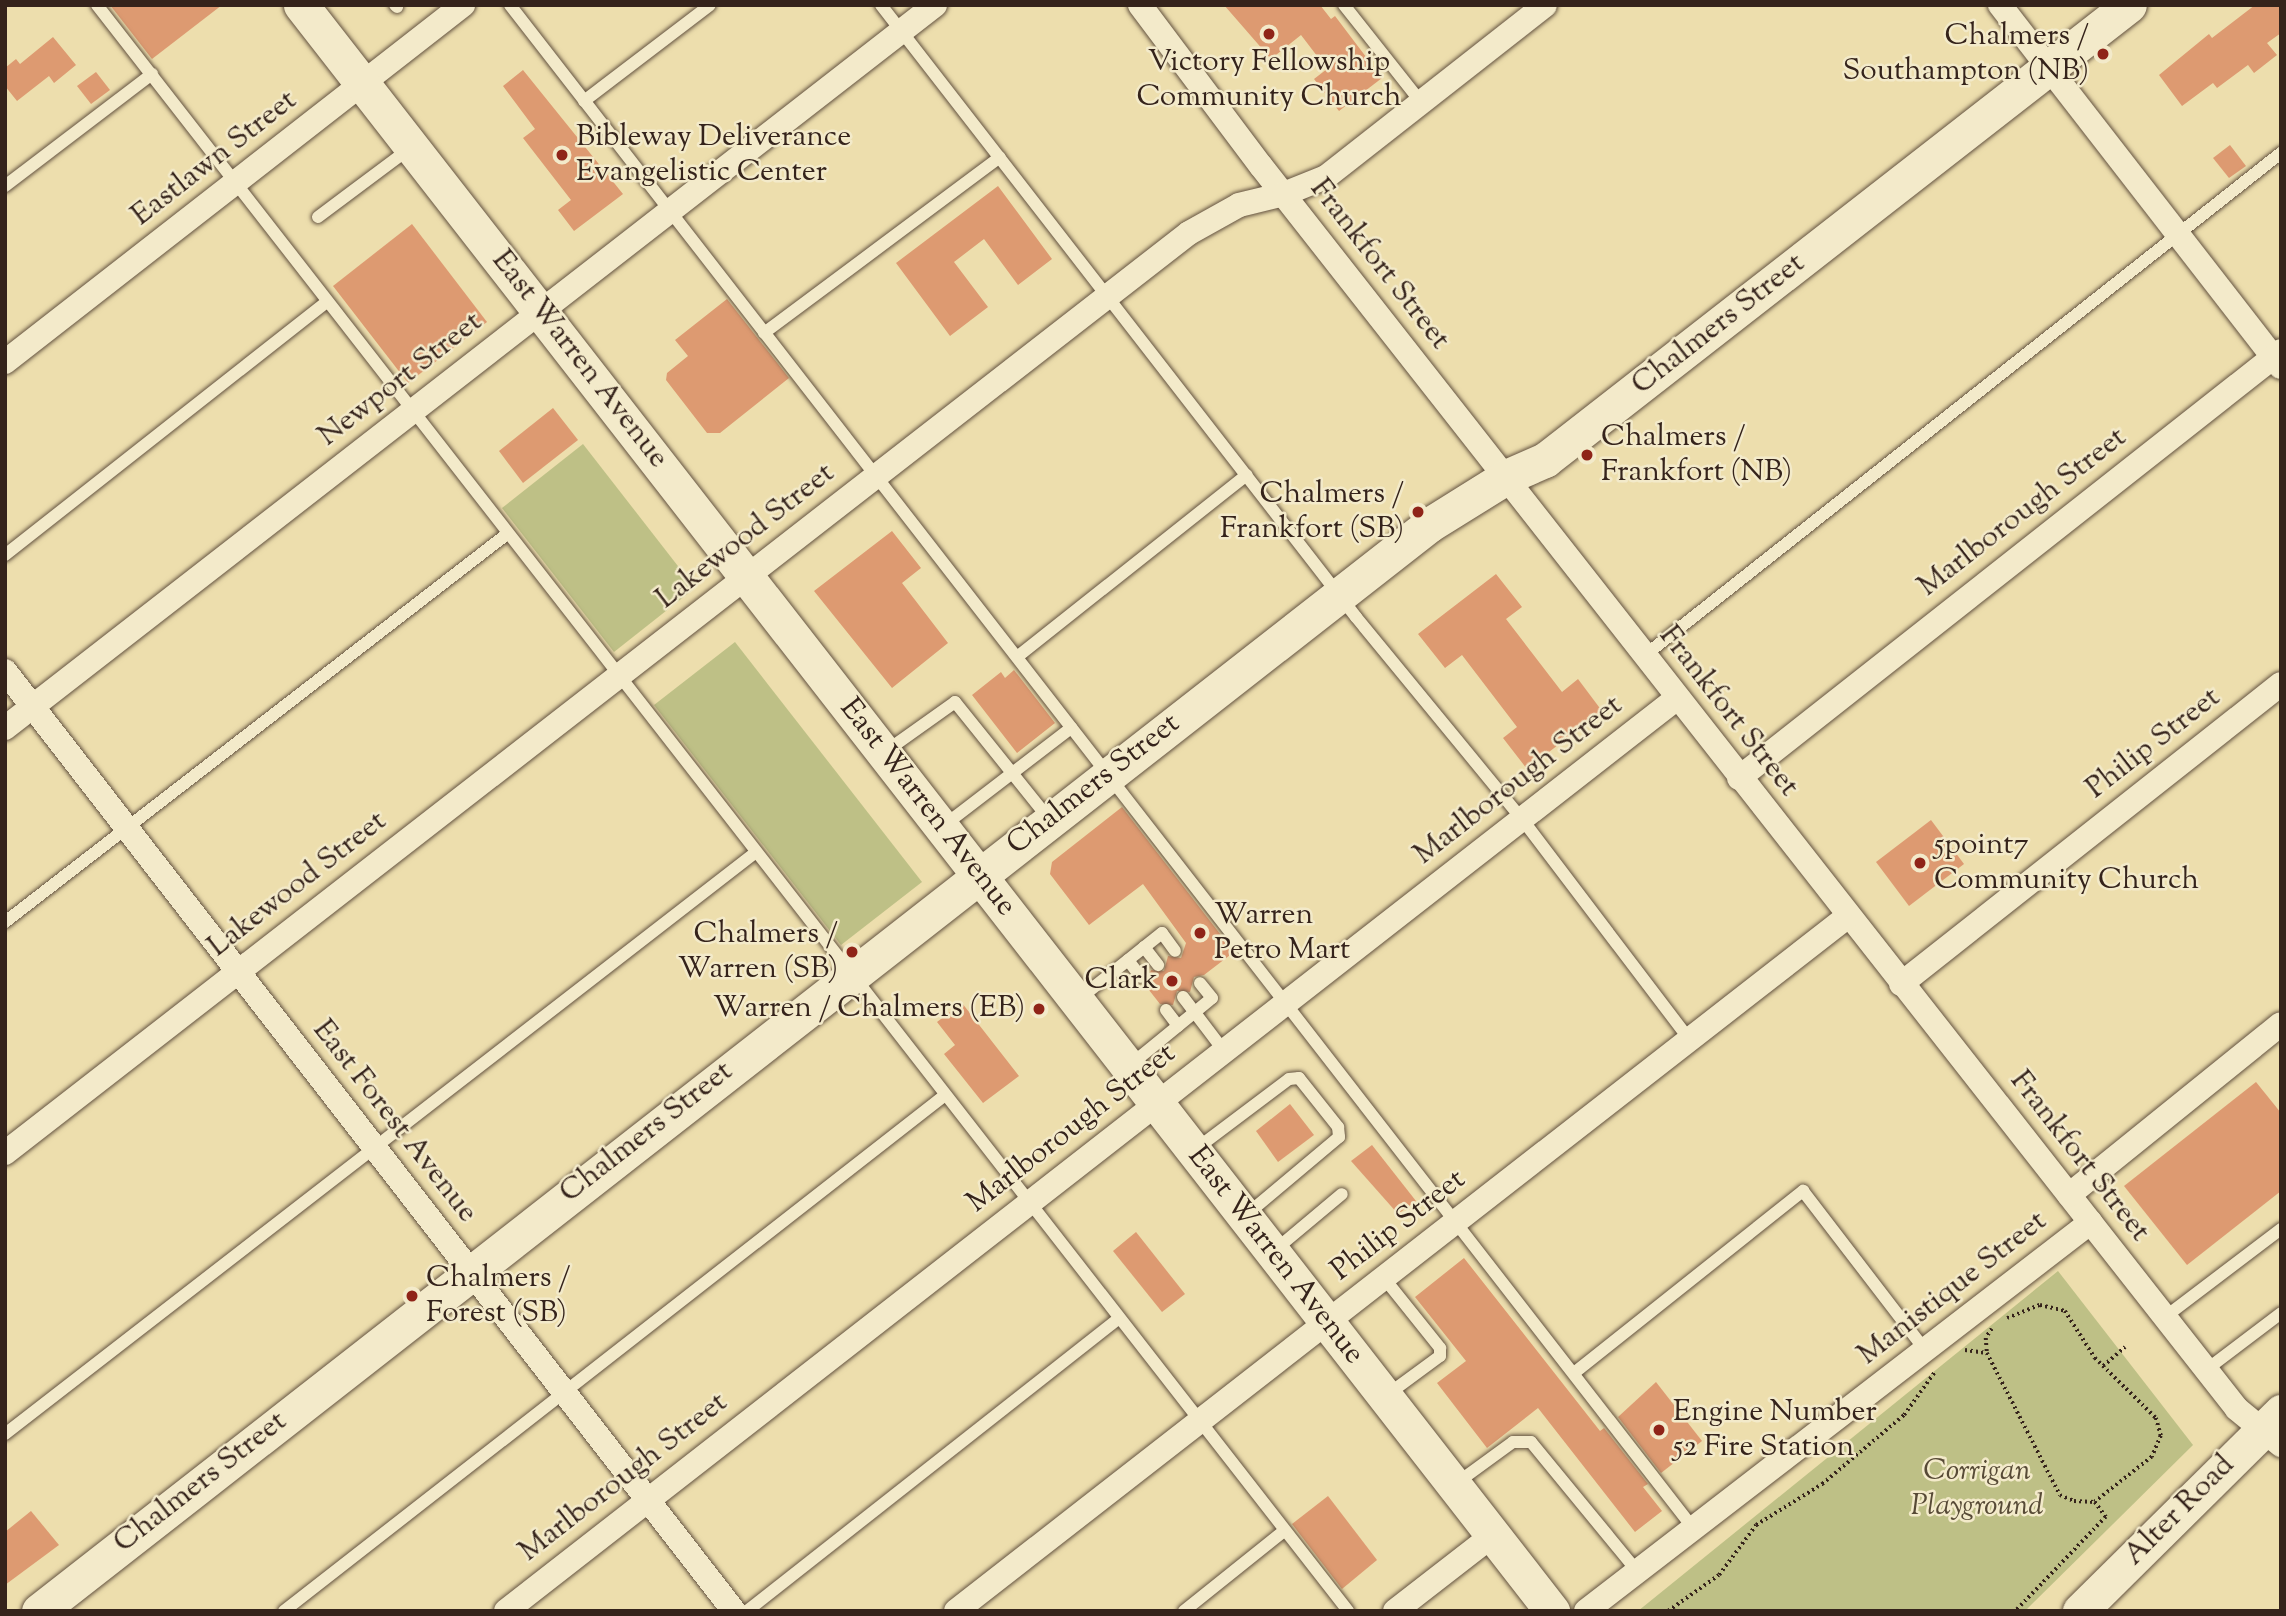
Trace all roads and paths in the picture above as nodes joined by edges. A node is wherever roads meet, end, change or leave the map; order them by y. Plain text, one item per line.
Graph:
1 (97, 5) edge
2 (463, 5) edge
3 (510, 5) edge
4 (710, 5) edge
5 (881, 5) edge
6 (935, 5) edge
7 (1139, 5) edge
8 (1344, 5) edge
9 (1545, 5) edge
10 (2000, 5) edge
11 (2129, 5) edge
12 (309, 8) edge
13 (901, 32) junction
14 (2049, 69) junction
15 (152, 74) junction
16 (363, 84) junction
17 (584, 101) junction
18 (1421, 102) junction
19 (412, 147) junction
20 (2281, 153) edge
21 (1000, 158) junction
22 (236, 182) junction
23 (5, 186) edge
24 (1284, 194) junction
25 (669, 212) junction
26 (318, 217) dead end
27 (2178, 235) junction
28 (1108, 296) junction
29 (327, 302) junction
30 (541, 312) junction
31 (764, 333) junction
32 (2278, 358) edge
33 (5, 362) edge
34 (411, 412) junction
35 (1247, 475) junction
36 (876, 476) junction
37 (1506, 477) junction
38 (507, 534) junction
39 (5, 555) edge
40 (747, 577) junction
41 (1339, 594) junction
42 (1644, 656) junction
43 (1017, 657) junction
44 (5, 671) edge
45 (619, 676) junction
46 (2281, 684) edge
47 (1677, 698) junction
48 (33, 707) junction
49 (5, 728) edge
50 (1071, 728) junction
51 (884, 753) junction
52 (1012, 774) junction
53 (1107, 776) junction
54 (1739, 778) junction
55 (1522, 819) junction
56 (1050, 820) junction
57 (128, 827) junction
58 (942, 827) junction
59 (755, 852) junction
60 (979, 876) junction
61 (1848, 916) junction
62 (5, 922) edge
63 (1144, 947) junction
64 (1175, 951) dead end
65 (1128, 960) junction
66 (1158, 965) dead end
67 (237, 972) junction
68 (850, 975) junction
69 (1141, 977) dead end
70 (1200, 984) dead end
71 (1900, 984) junction
72 (1183, 997) dead end
73 (1076, 1001) junction
74 (1287, 1002) junction
75 (1166, 1010) dead end
76 (1195, 1012) junction
77 (2281, 1024) edge
78 (1178, 1026) junction
79 (1690, 1040) junction
80 (1224, 1051) junction
81 (1128, 1066) junction
82 (944, 1096) junction
83 (1156, 1103) junction
84 (374, 1148) junction
85 (1193, 1151) junction
86 (5, 1153) edge
87 (1342, 1194) dead end
88 (2069, 1195) junction
89 (1027, 1204) junction
90 (1244, 1216) junction
91 (1457, 1220) junction
92 (2091, 1222) junction
93 (2281, 1229) edge
94 (1272, 1252) junction
95 (470, 1270) junction
96 (1384, 1278) junction
97 (2281, 1314) edge
98 (2165, 1317) junction
99 (1118, 1320) junction
100 (1327, 1322) junction
101 (2125, 1347) dead end
102 (1987, 1353) junction
103 (1958, 1354) dead end
104 (1933, 1359) junction
105 (2103, 1366) junction
106 (2206, 1370) junction
107 (1574, 1373) junction
108 (563, 1391) junction
109 (1385, 1397) junction
110 (1198, 1422) junction
111 (2274, 1429) edge
112 (5, 1434) edge
113 (1454, 1485) junction
114 (647, 1499) junction
115 (2095, 1503) junction
116 (1693, 1528) junction
117 (1284, 1531) junction
118 (1493, 1535) junction
119 (1637, 1571) junction
120 (39, 1611) edge
121 (284, 1611) edge
122 (506, 1611) edge
123 (734, 1611) edge
124 (747, 1611) edge
125 (956, 1611) edge
126 (1184, 1611) edge
127 (1348, 1611) edge
128 (1395, 1611) edge
129 (1552, 1611) edge
130 (1586, 1611) edge
131 (1668, 1611) edge
132 (2016, 1611) edge
133 (2080, 1611) edge

1 - 15 lane
2 - 16 street, Eastlawn Street
3 - 17 lane
4 - 17 lane
5 - 13 lane
6 - 13 street, Newport Street
7 - 24 street, Frankfort Street
8 - 18 lane
9 - 18 street, Lakewood Street
10 - 14 street
11 - 14 street, Chalmers Street
12 - 16 street, East Warren Avenue
13 - 21 lane
13 - 25 street, Newport Street
14 - 27 street
14 - 37 street, Chalmers Street
15 - 22 lane
15 - 23 lane
16 - 19 street, East Warren Avenue
16 - 22 street, Eastlawn Street
17 - 25 lane
18 - 24 street, Lakewood Street
19 - 26 lane
19 - 30 street, East Warren Avenue
20 - 27 lane
21 - 28 lane
21 - 31 lane
22 - 29 lane
22 - 33 street, Eastlawn Street
24 - 28 street, Lakewood Street
24 - 37 street, Frankfort Street
25 - 30 street, Newport Street
25 - 31 lane
27 - 32 street
27 - 42 lane
28 - 35 lane
28 - 36 street, Lakewood Street
29 - 34 lane
29 - 39 lane
30 - 34 street, Newport Street
30 - 40 street, East Warren Avenue
31 - 36 lane
32 - 54 street, Marlborough Street
34 - 38 lane
34 - 48 street, Newport Street
35 - 41 lane
35 - 43 lane
36 - 40 street, Lakewood Street
36 - 43 lane
37 - 41 street, Chalmers Street
37 - 42 street, Frankfort Street
38 - 45 lane
38 - 57 lane
40 - 45 street, Lakewood Street
40 - 51 street, East Warren Avenue
41 - 53 street, Chalmers Street
41 - 55 lane
42 - 47 street, Frankfort Street
43 - 50 lane
44 - 48 street, East Forest Avenue
45 - 59 lane
45 - 67 street, Lakewood Street
46 - 71 street, Philip Street
47 - 54 street, Frankfort Street
47 - 55 street, Marlborough Street
48 - 49 street, Newport Street
48 - 57 street, East Forest Avenue
50 - 52 lane
50 - 53 lane
51 - 52 lane
51 - 58 street, East Warren Avenue
52 - 56 lane
52 - 58 lane
53 - 56 street, Chalmers Street
53 - 74 lane
54 - 61 street, Frankfort Street
55 - 74 street, Marlborough Street
55 - 79 lane
56 - 60 street, Chalmers Street
57 - 62 lane
57 - 67 street, East Forest Avenue
58 - 60 street, East Warren Avenue
59 - 68 lane
59 - 84 lane
60 - 68 street, Chalmers Street
60 - 73 street, East Warren Avenue
61 - 71 street, Frankfort Street
61 - 79 street, Philip Street
63 - 64 lane
63 - 65 lane
63 - 66 lane
65 - 69 lane
65 - 73 lane
67 - 84 street, East Forest Avenue
67 - 86 street, Lakewood Street
68 - 82 lane
68 - 95 street, Chalmers Street
70 - 76 lane
71 - 88 street, Frankfort Street
72 - 76 lane
73 - 81 street, East Warren Avenue
74 - 80 street, Marlborough Street
74 - 91 lane
75 - 78 lane
76 - 78 lane
76 - 80 lane
77 - 88 street, Manistique Street
78 - 81 lane
79 - 91 street, Philip Street
80 - 83 street, Marlborough Street
81 - 83 street, East Warren Avenue
82 - 89 lane
82 - 108 lane
83 - 85 street, East Warren Avenue
83 - 89 street, Marlborough Street
84 - 95 street, East Forest Avenue
84 - 112 lane
85 - 90 street, East Warren Avenue
85 - 90 lane
87 - 94 lane
88 - 92 street, Frankfort Street
89 - 99 lane
89 - 114 street, Marlborough Street
90 - 94 street, East Warren Avenue
91 - 96 street, Philip Street
91 - 107 lane
92 - 98 street, Frankfort Street
92 - 104 street, Manistique Street
93 - 98 lane
94 - 100 street, East Warren Avenue
95 - 108 street, East Forest Avenue
95 - 120 street, Chalmers Street
96 - 100 street, Philip Street
96 - 109 lane
97 - 106 lane
98 - 106 street, Frankfort Street
99 - 110 lane
99 - 124 lane
100 - 109 street, East Warren Avenue
100 - 110 street, Philip Street
101 - 105 path
102 - 103 path
102 - 105 path
102 - 115 path
104 - 107 lane
104 - 116 street, Manistique Street
104 - 131 path
105 - 115 path
106 - 111 street, Frankfort Street
107 - 116 lane
108 - 114 street, East Forest Avenue
108 - 121 lane
109 - 113 street, East Warren Avenue
110 - 117 lane
110 - 125 street, Philip Street
111 - 133 street, Alter Road
113 - 118 street, East Warren Avenue
113 - 119 lane
114 - 122 street, Marlborough Street
114 - 123 street, East Forest Avenue
115 - 132 path
116 - 119 street, Manistique Street
117 - 126 lane
117 - 127 lane
118 - 128 street
118 - 129 street, East Warren Avenue
119 - 130 street, Manistique Street

